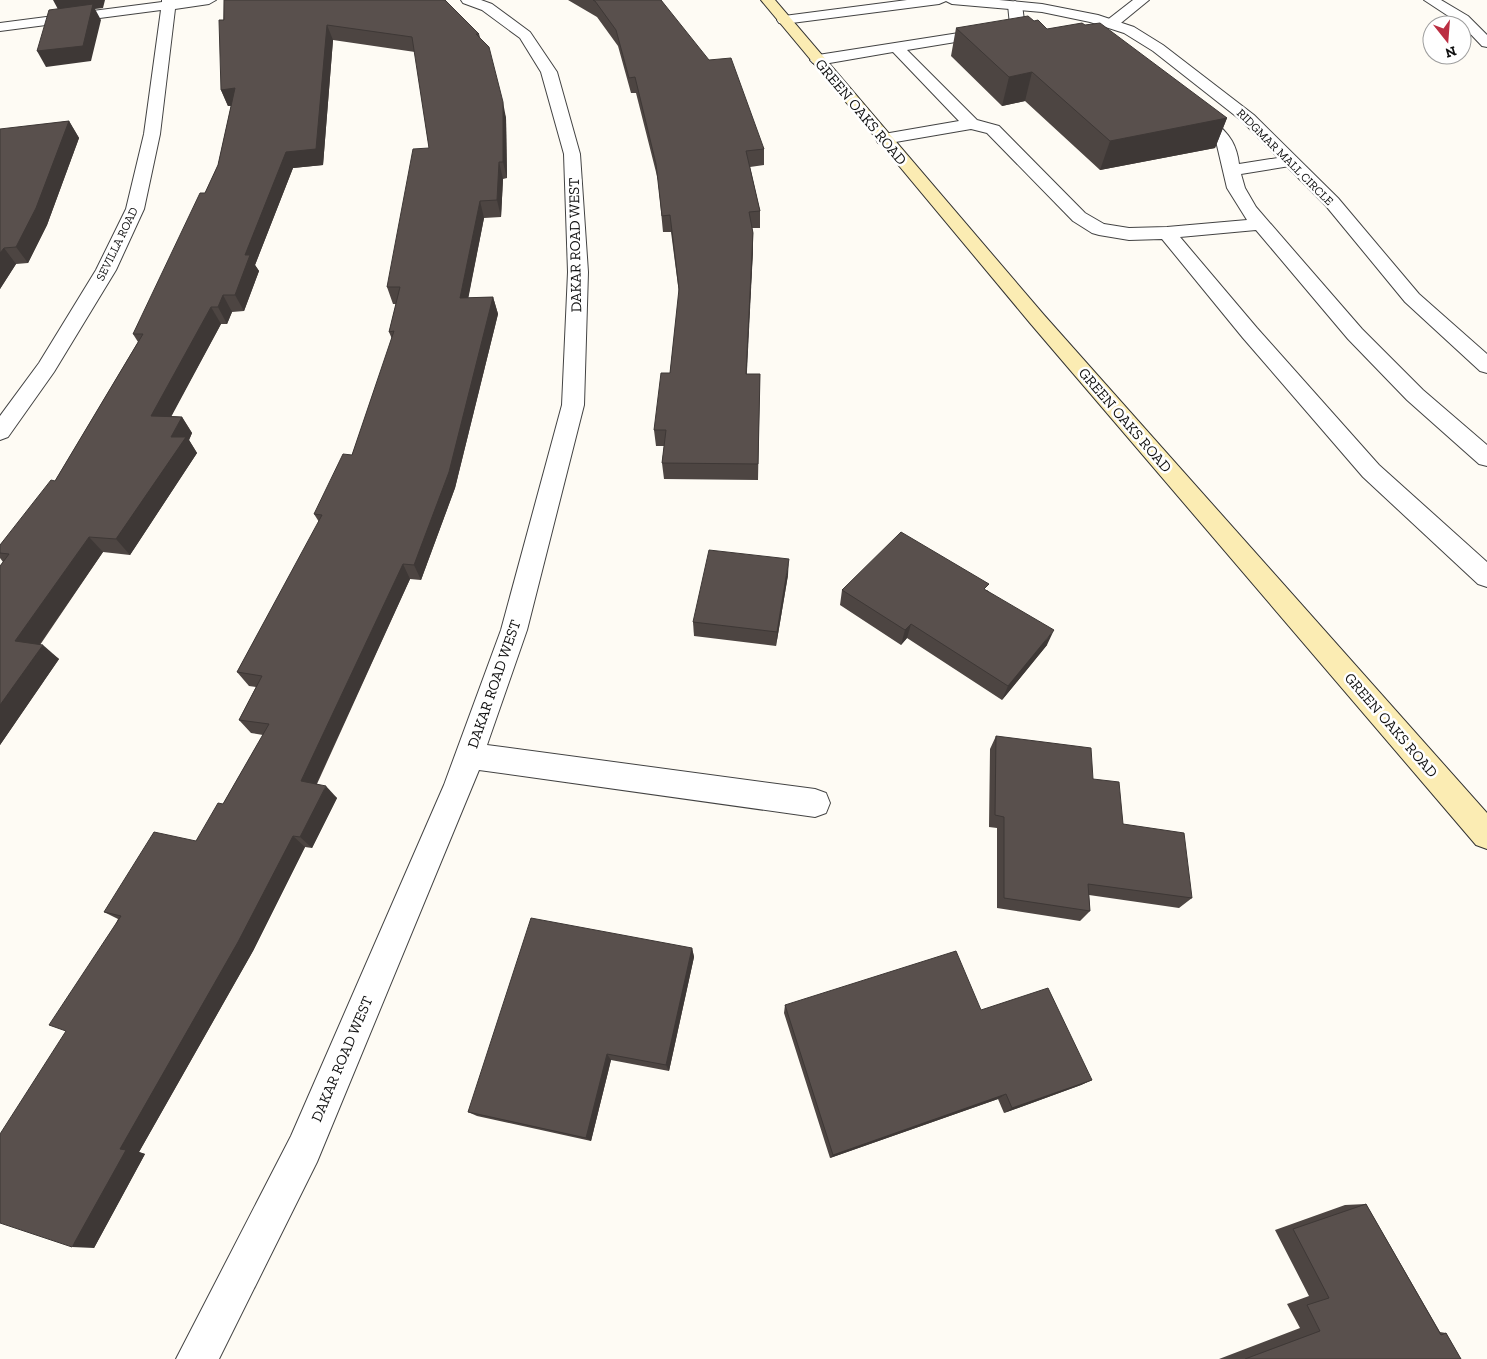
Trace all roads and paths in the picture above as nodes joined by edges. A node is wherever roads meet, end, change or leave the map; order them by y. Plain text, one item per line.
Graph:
1 (210, 0) edge
2 (468, 0) edge
3 (768, 0) edge
4 (939, 0) edge
5 (952, 0) edge
6 (1142, 0) edge
7 (1431, 0) edge
8 (168, 2) edge
9 (1015, 5) junction
10 (784, 20) junction
11 (1111, 24) junction
12 (0, 27) edge
13 (1018, 28) junction
14 (1036, 29) edge
15 (1487, 43) edge
16 (896, 48) junction
17 (818, 60) junction
18 (1179, 102) edge
19 (971, 124) junction
20 (884, 139) junction
21 (1290, 160) junction
22 (1231, 170) junction
23 (1260, 224) junction
24 (1167, 233) junction
25 (1487, 366) edge
26 (0, 432) edge
27 (1487, 458) edge
28 (1487, 577) edge
29 (470, 756) junction
30 (815, 803) dead end
31 (1487, 835) edge
32 (197, 1359) edge

1 - 8 street
2 - 29 street, DAKAR ROAD WEST
3 - 10 main road, GREEN OAKS ROAD
4 - 10 street
5 - 9 street, RIDGMAR MALL CIRCLE
6 - 11 street
7 - 15 street
8 - 12 street
8 - 26 street, SEVILLA ROAD
9 - 11 street, RIDGMAR MALL CIRCLE
9 - 13 street
10 - 17 main road, GREEN OAKS ROAD
11 - 21 street, RIDGMAR MALL CIRCLE
13 - 14 street
13 - 16 street
16 - 17 street
16 - 19 street
17 - 20 main road, GREEN OAKS ROAD
18 - 22 street
19 - 20 street
19 - 24 street
20 - 31 main road, GREEN OAKS ROAD
21 - 22 street
21 - 25 street, RIDGMAR MALL CIRCLE
22 - 23 street
23 - 24 street
23 - 27 street
24 - 28 street
29 - 30 street
29 - 32 street, DAKAR ROAD WEST

